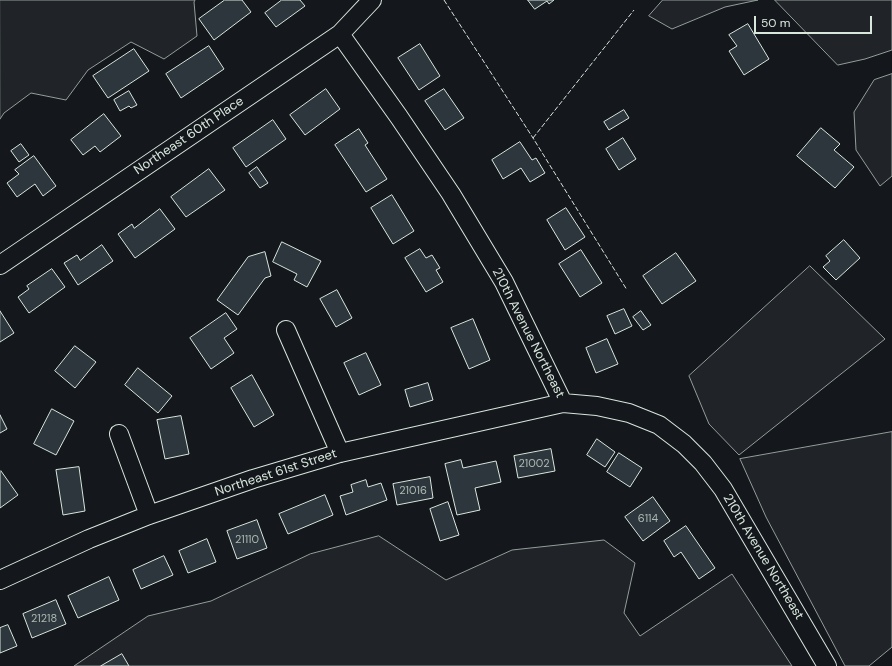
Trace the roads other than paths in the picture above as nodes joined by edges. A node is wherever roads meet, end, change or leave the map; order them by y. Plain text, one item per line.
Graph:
1 (372, 0) edge
2 (340, 34) junction
3 (0, 265) edge
4 (286, 330) dead end
5 (563, 403) junction
6 (119, 434) dead end
7 (340, 452) junction
8 (149, 515) junction
9 (0, 580) edge
10 (827, 666) edge

1 - 2 street, Northeast 60th Place
2 - 3 street, Northeast 60th Place
2 - 5 street, 210th Avenue Northeast
4 - 7 street
5 - 7 street, Northeast 61st Street
5 - 10 street, 210th Avenue Northeast
6 - 8 street
7 - 8 street, Northeast 61st Street
8 - 9 street, Northeast 61st Street

